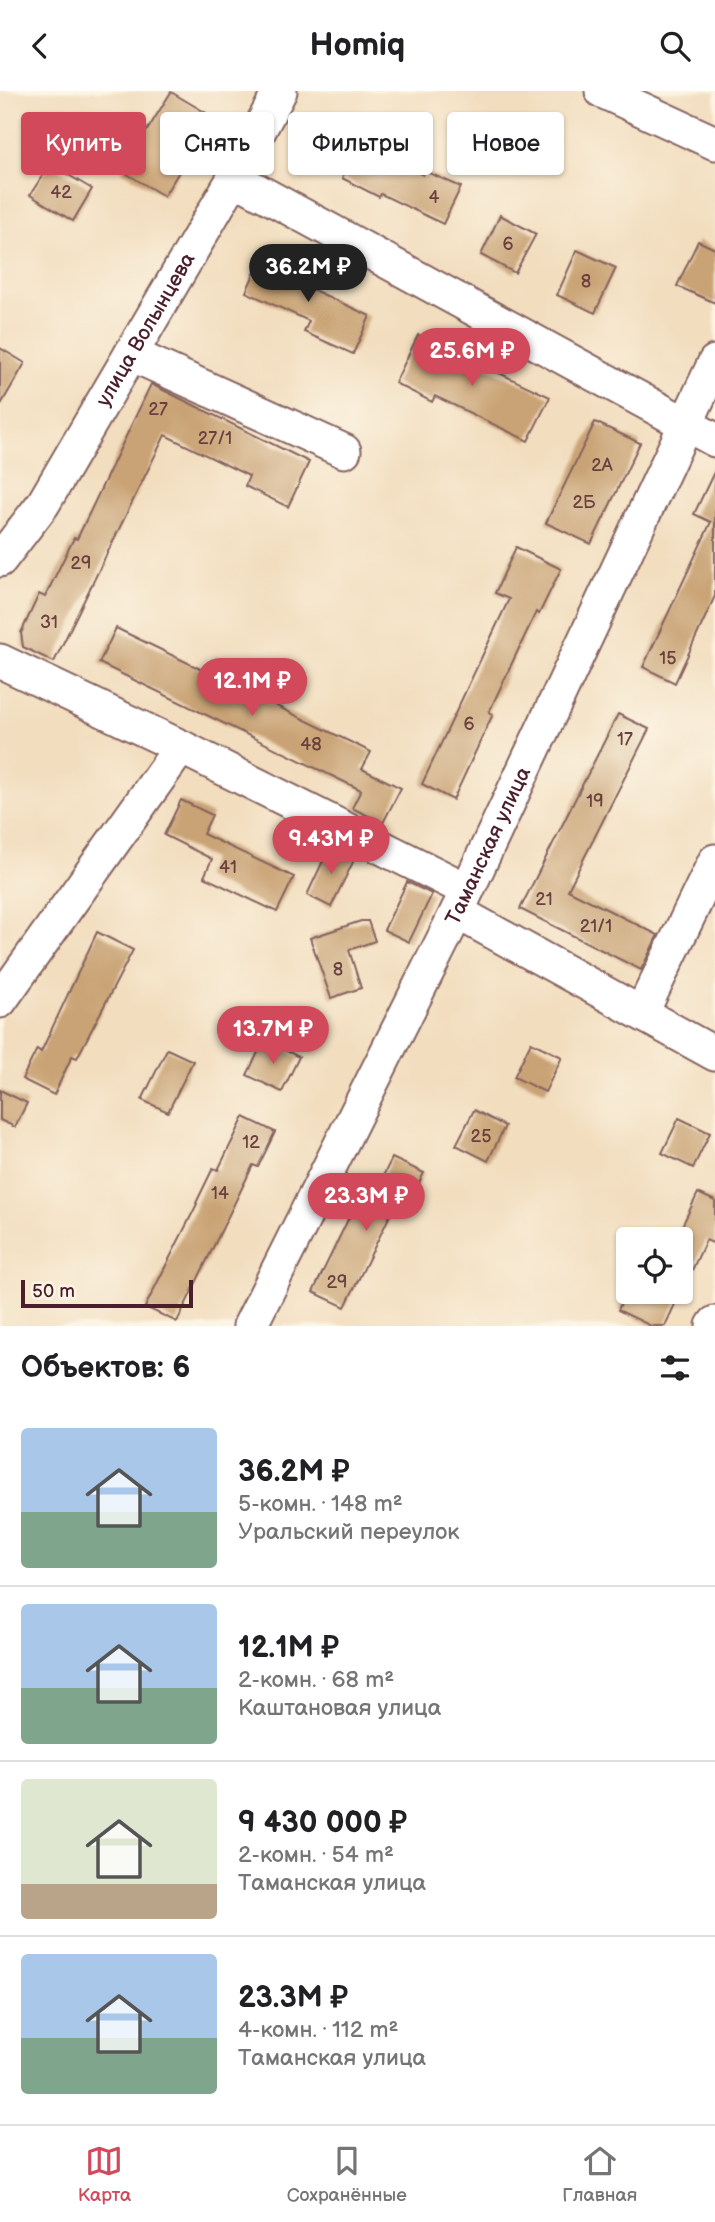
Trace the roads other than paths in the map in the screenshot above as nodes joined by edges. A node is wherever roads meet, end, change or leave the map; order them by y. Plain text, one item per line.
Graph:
1 (281, 91) edge
2 (602, 91) edge
3 (715, 143) edge
4 (234, 178) junction
5 (131, 354) junction
6 (715, 362) edge
7 (686, 424) junction
8 (715, 440) edge
9 (344, 451) dead end
10 (0, 560) edge
11 (0, 661) edge
12 (181, 747) junction
13 (715, 861) edge
14 (462, 901) junction
15 (0, 1001) edge
16 (642, 1012) junction
17 (715, 1054) edge
18 (250, 1326) edge

1 - 4 street, улица Волынцева
2 - 3 street
4 - 5 street, улица Волынцева
4 - 7 street
5 - 9 street
5 - 10 street, улица Волынцева
6 - 7 street, Таманская улица
7 - 8 street
7 - 14 street, Таманская улица
11 - 12 street
12 - 14 street
12 - 15 street
13 - 16 street
14 - 16 street
14 - 18 street, Таманская улица
16 - 17 street

